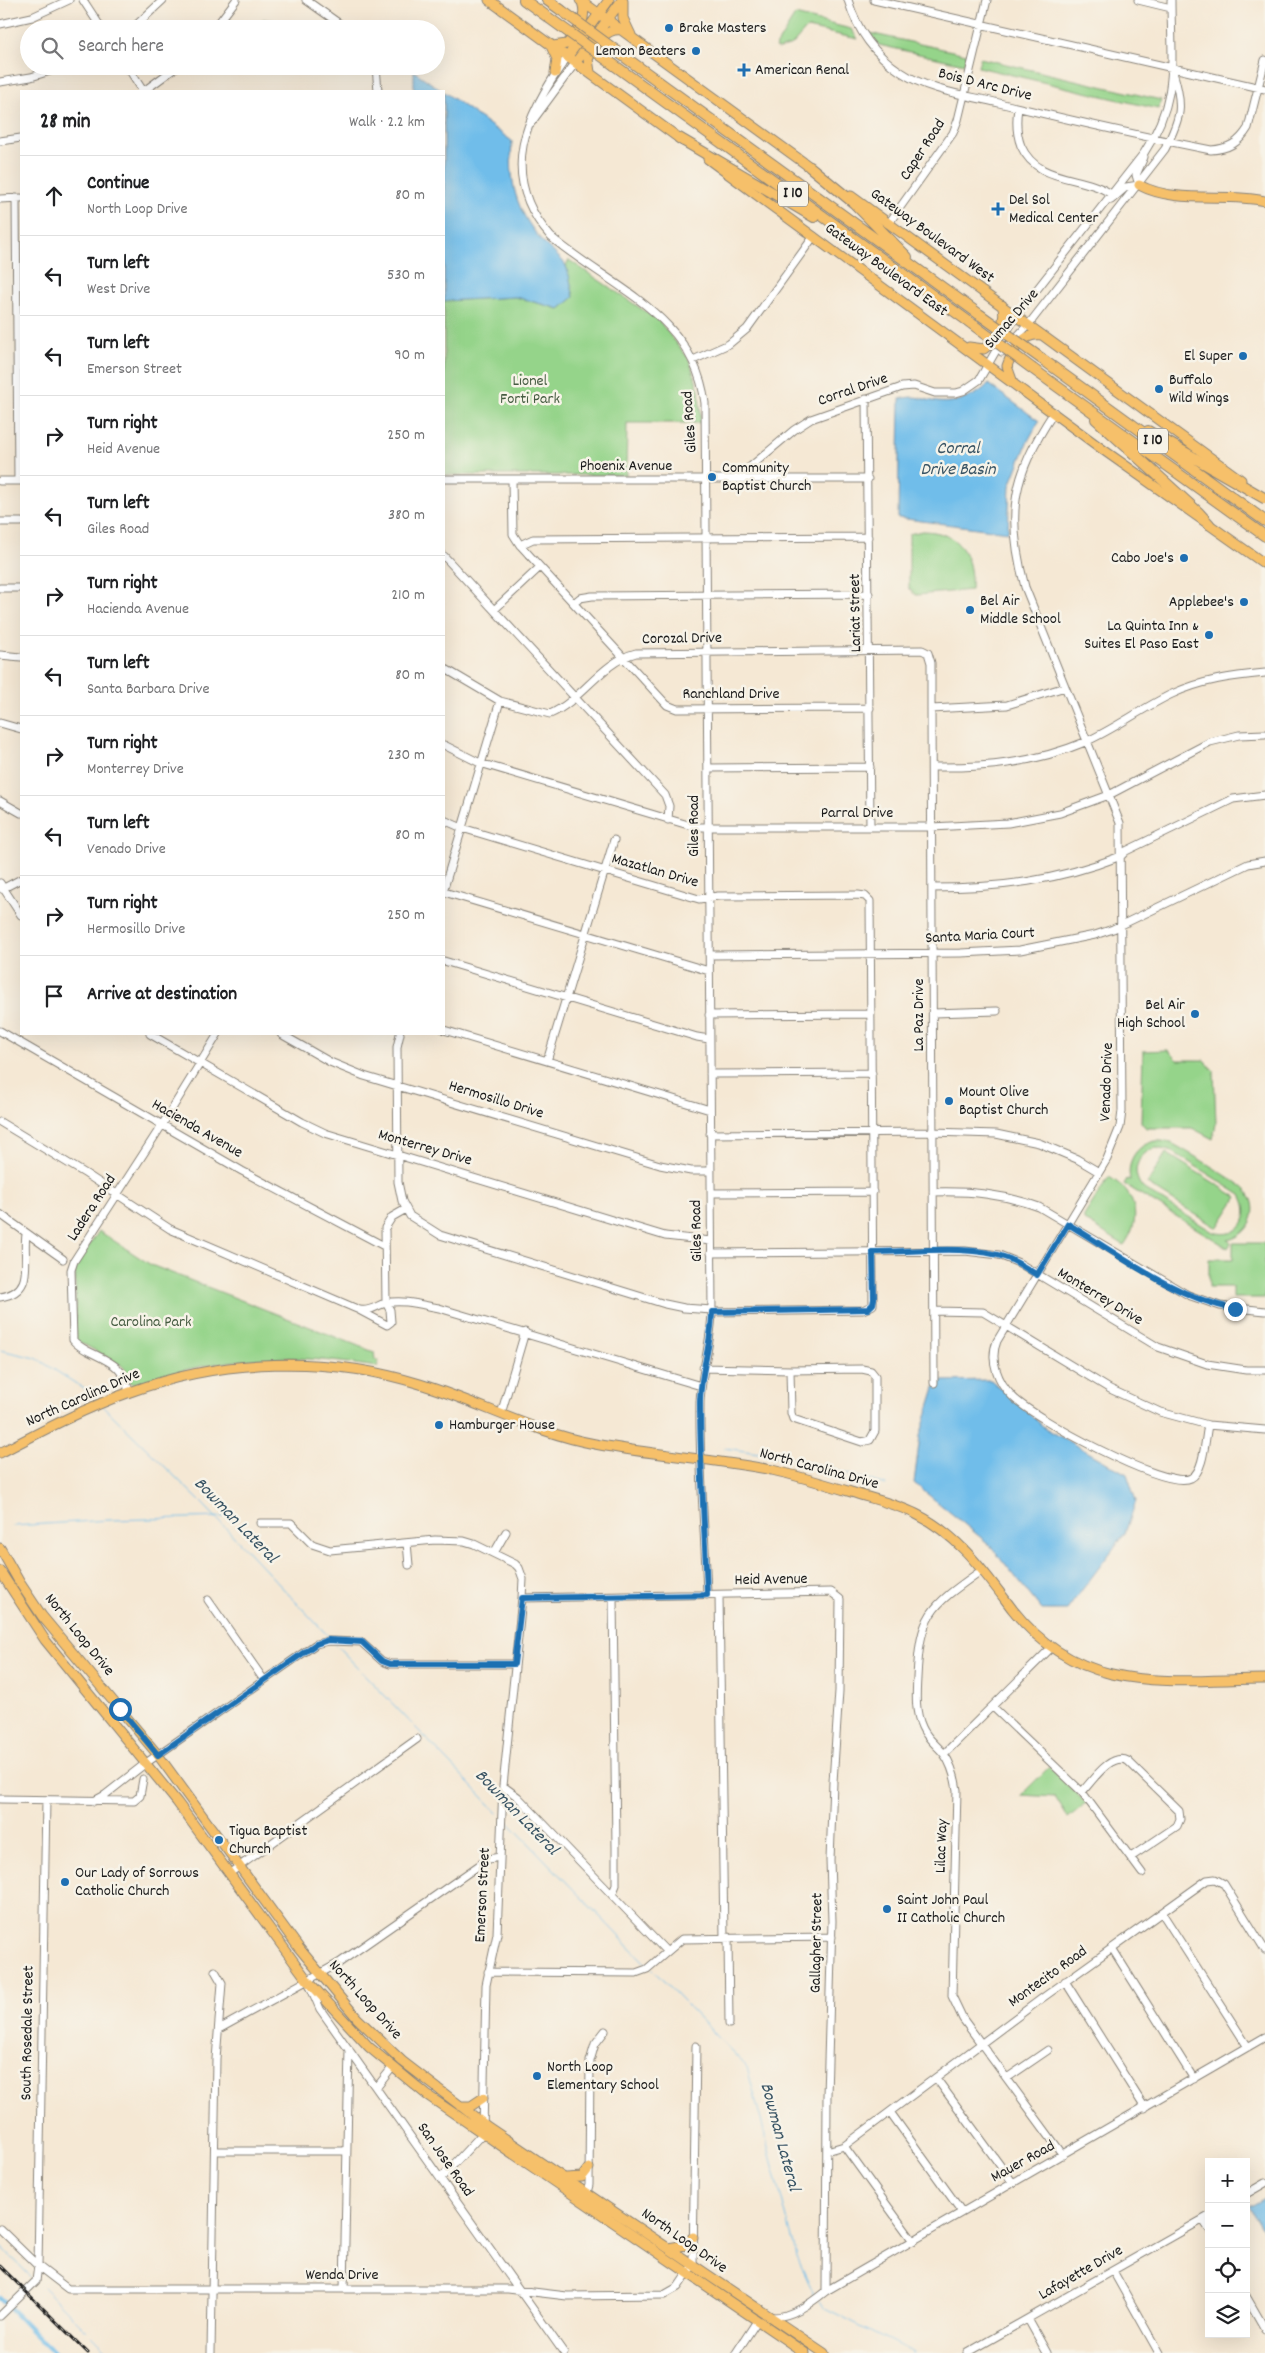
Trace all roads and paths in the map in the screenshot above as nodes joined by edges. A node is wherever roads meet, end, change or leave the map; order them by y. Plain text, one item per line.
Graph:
1 (69, 0) edge
2 (83, 0) edge
3 (162, 0) edge
4 (236, 0) edge
5 (306, 0) edge
6 (489, 0) edge
7 (524, 0) edge
8 (547, 0) edge
9 (609, 0) edge
10 (622, 0) edge
11 (849, 0) edge
12 (874, 0) edge
13 (987, 0) edge
14 (1138, 0) edge
15 (581, 1) edge
16 (1171, 4) edge
17 (599, 14) junction
18 (96, 20) edge
19 (141, 20) edge
20 (221, 20) edge
21 (334, 20) edge
22 (607, 20) junction
23 (0, 24) edge
24 (981, 25) junction
25 (621, 30) junction
26 (634, 39) junction
27 (551, 44) junction
28 (568, 56) junction
29 (1265, 60) edge
30 (576, 62) junction
31 (1172, 69) junction
32 (590, 72) junction
33 (38, 75) edge
34 (133, 75) edge
35 (166, 75) edge
36 (377, 75) edge
37 (553, 76) junction
38 (0, 82) edge
39 (558, 84) junction
40 (1261, 88) edge
41 (143, 90) edge
42 (145, 90) edge
43 (378, 90) edge
44 (965, 95) junction
45 (540, 104) junction
46 (1018, 108) junction
47 (20, 138) edge
48 (679, 138) junction
49 (1154, 138) junction
50 (0, 141) edge
51 (1169, 141) junction
52 (1148, 146) junction
53 (810, 167) junction
54 (1139, 185) junction
55 (1111, 194) junction
56 (19, 198) edge
57 (0, 199) edge
58 (1265, 201) edge
59 (1093, 217) junction
60 (889, 222) junction
61 (814, 236) junction
62 (859, 244) junction
63 (927, 277) junction
64 (1002, 305) junction
65 (1016, 316) junction
66 (1029, 324) junction
67 (1043, 334) junction
68 (964, 346) junction
69 (693, 360) junction
70 (989, 365) junction
71 (1012, 381) junction
72 (866, 399) junction
73 (1080, 401) junction
74 (1054, 412) junction
75 (1119, 416) junction
76 (734, 478) junction
77 (445, 479) edge
78 (706, 479) junction
79 (868, 479) junction
80 (512, 480) junction
81 (0, 481) edge
82 (20, 481) edge
83 (1265, 498) edge
84 (1265, 520) edge
85 (0, 522) edge
86 (20, 522) edge
87 (1209, 524) junction
88 (1265, 536) edge
89 (868, 537) junction
90 (706, 538) junction
91 (520, 545) junction
92 (445, 557) edge
93 (1265, 564) edge
94 (540, 567) junction
95 (0, 588) edge
96 (20, 588) edge
97 (707, 594) junction
98 (869, 594) junction
99 (574, 603) junction
100 (494, 610) junction
101 (870, 650) junction
102 (922, 650) joint
103 (706, 652) junction
104 (0, 654) edge
105 (623, 656) junction
106 (20, 657) edge
107 (445, 669) edge
108 (1265, 673) edge
109 (1065, 687) junction
110 (576, 696) junction
111 (500, 701) junction
112 (870, 708) junction
113 (707, 709) junction
114 (932, 709) junction
115 (0, 723) edge
116 (20, 730) edge
117 (1265, 734) edge
118 (1088, 741) junction
119 (445, 746) edge
120 (480, 763) junction
121 (870, 767) junction
122 (932, 767) junction
123 (708, 768) junction
124 (1109, 795) junction
125 (1265, 795) edge
126 (0, 802) edge
127 (20, 812) edge
128 (445, 820) edge
129 (668, 820) junction
130 (870, 827) junction
131 (932, 827) junction
132 (462, 828) junction
133 (708, 828) junction
134 (614, 840) dead end
135 (1121, 856) junction
136 (1265, 861) edge
137 (605, 871) junction
138 (20, 879) edge
139 (1, 887) edge
140 (445, 887) edge
141 (932, 888) junction
142 (445, 890) edge
143 (709, 898) junction
144 (20, 914) edge
145 (1122, 924) junction
146 (586, 935) junction
147 (932, 953) junction
148 (871, 954) junction
149 (709, 955) junction
150 (445, 961) edge
151 (709, 971) junction
152 (567, 998) junction
153 (932, 1012) junction
154 (997, 1012) dead end
155 (871, 1014) junction
156 (709, 1015) junction
157 (445, 1030) edge
158 (0, 1031) edge
159 (152, 1035) edge
160 (217, 1035) edge
161 (282, 1035) edge
162 (400, 1035) edge
163 (710, 1039) junction
164 (547, 1061) junction
165 (200, 1063) junction
166 (872, 1073) junction
167 (710, 1074) junction
168 (397, 1084) junction
169 (710, 1110) junction
170 (0, 1122) edge
171 (162, 1125) junction
172 (872, 1132) junction
173 (933, 1132) junction
174 (710, 1134) junction
175 (398, 1155) junction
176 (711, 1171) junction
177 (1099, 1172) junction
178 (873, 1192) junction
179 (933, 1192) junction
180 (711, 1193) junction
181 (118, 1194) junction
182 (406, 1209) junction
183 (0, 1214) edge
184 (1068, 1224) junction
185 (26, 1234) junction
186 (711, 1241) junction
187 (384, 1246) junction
188 (933, 1251) junction
189 (873, 1252) junction
190 (711, 1253) junction
191 (64, 1259) dead end
192 (1037, 1275) junction
193 (0, 1297) edge
194 (386, 1303) junction
195 (357, 1309) junction
196 (712, 1311) junction
197 (934, 1311) junction
198 (1265, 1311) edge
199 (1006, 1325) junction
200 (525, 1332) junction
201 (703, 1368) junction
202 (790, 1370) junction
203 (1265, 1370) edge
204 (934, 1383) dead end
205 (701, 1386) junction
206 (129, 1392) junction
207 (501, 1414) junction
208 (1208, 1426) junction
209 (1265, 1430) edge
210 (0, 1453) edge
211 (702, 1460) junction
212 (260, 1523) dead end
213 (506, 1532) dead end
214 (407, 1543) junction
215 (0, 1548) edge
216 (494, 1553) junction
217 (410, 1565) dead end
218 (982, 1570) junction
219 (0, 1571) edge
220 (20, 1583) junction
221 (9, 1588) junction
222 (707, 1595) junction
223 (720, 1595) junction
224 (613, 1597) junction
225 (839, 1597) joint
226 (522, 1598) junction
227 (208, 1600) dead end
228 (1051, 1648) junction
229 (514, 1664) junction
230 (1265, 1679) edge
231 (264, 1680) junction
232 (993, 1707) junction
233 (417, 1739) dead end
234 (944, 1754) junction
235 (158, 1755) junction
236 (146, 1763) junction
237 (143, 1779) dead end
238 (503, 1786) junction
239 (1082, 1792) junction
240 (0, 1799) edge
241 (46, 1800) junction
242 (94, 1801) junction
243 (500, 1856) junction
244 (1131, 1857) junction
245 (240, 1866) junction
246 (230, 1873) junction
247 (1142, 1873) dead end
248 (612, 1895) junction
249 (1162, 1913) junction
250 (832, 1937) junction
251 (726, 1938) junction
252 (1112, 1948) junction
253 (1265, 1950) edge
254 (666, 1951) junction
255 (215, 1971) dead end
256 (488, 1972) junction
257 (321, 1974) junction
258 (308, 1981) junction
259 (1065, 1982) junction
260 (730, 2024) dead end
261 (219, 2029) junction
262 (605, 2031) dead end
263 (1265, 2037) edge
264 (981, 2043) junction
265 (696, 2046) dead end
266 (1248, 2047) junction
267 (349, 2048) junction
268 (1048, 2050) dead end
269 (392, 2068) junction
270 (936, 2078) junction
271 (1007, 2078) junction
272 (1194, 2079) junction
273 (377, 2087) junction
274 (483, 2098) junction
275 (460, 2106) junction
276 (1145, 2108) junction
277 (890, 2112) junction
278 (482, 2122) junction
279 (483, 2134) junction
280 (844, 2146) junction
281 (215, 2151) junction
282 (827, 2151) junction
283 (346, 2152) junction
284 (1063, 2155) junction
285 (589, 2168) junction
286 (441, 2178) junction
287 (566, 2178) junction
288 (1013, 2183) junction
289 (1265, 2184) edge
290 (1250, 2192) edge
291 (585, 2197) junction
292 (962, 2212) junction
293 (1205, 2219) edge
294 (0, 2228) edge
295 (693, 2237) junction
296 (913, 2241) junction
297 (668, 2248) junction
298 (693, 2265) junction
299 (38, 2266) junction
300 (1113, 2271) junction
301 (687, 2274) junction
302 (344, 2289) junction
303 (212, 2290) junction
304 (520, 2290) junction
305 (540, 2293) junction
306 (824, 2293) junction
307 (730, 2302) junction
308 (1250, 2303) edge
309 (532, 2307) junction
310 (795, 2311) junction
311 (0, 2316) edge
312 (770, 2317) junction
313 (1028, 2319) junction
314 (757, 2321) junction
315 (784, 2325) junction
316 (1265, 2329) edge
317 (211, 2353) edge
318 (564, 2353) edge
319 (736, 2353) edge
320 (805, 2353) edge
321 (824, 2353) edge
322 (967, 2353) edge
323 (1047, 2353) edge
324 (1160, 2353) edge

1 - 23 street
2 - 18 street
3 - 19 street
4 - 20 street
5 - 21 street
6 - 27 main road, Gateway Boulevard East
7 - 62 highway, I 10, bridge
8 - 63 highway, I 10, bridge
9 - 17 main road
10 - 22 main road
10 - 26 main road
11 - 44 street, Bois D Arc Drive
12 - 24 street
13 - 24 street, Caper Road
14 - 16 street
15 - 17 main road, Gateway Boulevard West
15 - 27 main road
16 - 31 street, Sumac Drive
17 - 22 main road, Gateway Boulevard West
17 - 28 main road
22 - 25 main road, Gateway Boulevard West
22 - 30 main road
24 - 31 street
24 - 44 street, Caper Road
25 - 26 main road, Gateway Boulevard West
25 - 32 main road
26 - 53 main road, Gateway Boulevard West
27 - 28 main road, Gateway Boulevard East
27 - 37 main road
28 - 30 main road, Gateway Boulevard East
28 - 37 street, Giles Road
29 - 40 street, Bois D Arc Drive
30 - 32 main road, Gateway Boulevard East
30 - 39 street, Giles Road
31 - 40 street
31 - 49 street, Sumac Drive
31 - 51 street, Sumac Drive
32 - 48 main road, Gateway Boulevard East
33 - 38 street
34 - 41 street
35 - 42 street
36 - 43 street
37 - 39 street
37 - 45 street, Giles Road
39 - 45 street, Giles Road
40 - 51 street, Bois D Arc Drive
44 - 46 street, Bois D Arc Drive
44 - 60 street, Caper Road
45 - 69 street, Giles Road
46 - 49 street, Bois D Arc Drive
46 - 55 street
47 - 50 street
48 - 61 main road, Gateway Boulevard East
48 - 62 highway
49 - 51 street, Bois D Arc Drive
49 - 52 street, Sumac Drive
51 - 54 street, Sumac Drive
52 - 54 street
52 - 55 street, Sumac Drive
53 - 60 main road, Gateway Boulevard West
53 - 63 highway
54 - 58 main road
54 - 59 street
54 - 66 street, Sumac Drive
55 - 59 street, Sumac Drive
56 - 57 street
56 - 82 street
59 - 65 street, Sumac Drive
60 - 64 main road, Gateway Boulevard West
61 - 68 main road, Gateway Boulevard East
61 - 69 street
62 - 73 highway, I 10, bridge
63 - 75 highway, I 10, bridge
64 - 65 main road, Gateway Boulevard West
64 - 68 main road
65 - 66 main road, Gateway Boulevard West
65 - 70 street, Sumac Drive
66 - 67 main road, Gateway Boulevard West
66 - 70 street, Sumac Drive
67 - 71 main road
67 - 83 main road, Gateway Boulevard West
68 - 70 main road, Gateway Boulevard East
69 - 78 street, Giles Road
70 - 71 main road, Gateway Boulevard East
70 - 72 street, Corral Drive
71 - 74 main road, Gateway Boulevard East
72 - 76 street, Corral Drive
72 - 79 street, Lariat Street
73 - 87 highway
73 - 88 highway, I 10
74 - 87 main road, Gateway Boulevard East
74 - 109 street, Venado Drive
75 - 83 highway
75 - 84 highway, I 10
76 - 78 street, Phoenix Avenue
76 - 79 street, Phoenix Avenue
77 - 80 street, Phoenix Avenue
78 - 80 street, Phoenix Avenue
78 - 90 street, Giles Road
79 - 89 street, Lariat Street
80 - 91 street, Ranchland Drive
81 - 82 street
85 - 86 street
87 - 93 main road, Gateway Boulevard East
89 - 90 street
89 - 98 street, Lariat Street
90 - 91 street
90 - 97 street, Giles Road
91 - 94 street, Ranchland Drive
92 - 100 street
94 - 99 street, Ranchland Drive
94 - 100 street
95 - 96 street
97 - 98 street
97 - 99 street
97 - 103 street, Giles Road
98 - 101 street, Lariat Street
99 - 105 street, Ranchland Drive
100 - 110 street
101 - 102 street, Corozal Drive
101 - 103 street, Corozal Drive
101 - 112 street, Lariat Street
102 - 114 street, La Paz Drive
103 - 105 street, Corozal Drive
103 - 113 street, Giles Road
104 - 106 street
105 - 110 street, Corozal Drive
105 - 113 street, Ranchland Drive
107 - 111 street, Corozal Drive
108 - 118 street
109 - 114 street
109 - 118 street, Venado Drive
110 - 111 street, Corozal Drive
110 - 129 street
111 - 120 street
112 - 113 street, Ranchland Drive
112 - 121 street, Lariat Street
113 - 123 street, Giles Road
114 - 122 street, La Paz Drive
115 - 116 street
117 - 124 street, Parral Drive
118 - 122 street
118 - 124 street, Venado Drive
119 - 120 street, Parral Drive
120 - 129 street, Parral Drive
120 - 132 street
121 - 123 street
121 - 130 street, Lariat Street
122 - 131 street, La Paz Drive
123 - 133 street, Giles Road
124 - 131 street, Parral Drive
124 - 135 street, Venado Drive
125 - 135 street
126 - 127 street
128 - 132 street, Mazatlan Drive
129 - 133 street, Parral Drive
130 - 131 street, Parral Drive
130 - 133 street, Parral Drive
131 - 141 street, La Paz Drive
132 - 137 street, Mazatlan Drive
132 - 140 street
133 - 143 street, Giles Road
134 - 137 street
135 - 141 street
135 - 145 street, Venado Drive
136 - 145 street, Santa Maria Court
137 - 143 street, Mazatlan Drive
137 - 146 street
138 - 139 street
139 - 144 street
141 - 147 street, La Paz Drive
142 - 146 street
143 - 148 street, Mazatlan Drive
143 - 149 street, Giles Road
145 - 147 street, Santa Maria Court
145 - 177 street, Venado Drive
146 - 151 street
146 - 152 street
147 - 148 street, Santa Maria Court
147 - 153 street, La Paz Drive
148 - 149 street, Santa Maria Court
148 - 155 street
149 - 151 street, Giles Road
150 - 152 street
151 - 156 street, Giles Road
152 - 163 street
152 - 164 street
153 - 154 street
153 - 173 street, La Paz Drive
155 - 156 street
155 - 166 street
156 - 163 street, Giles Road
157 - 164 street
158 - 171 street, Hacienda Avenue
159 - 165 street, Monterrey Drive
160 - 165 street, Ladera Road
161 - 168 street, Hermosillo Drive
162 - 168 street
163 - 167 street, Giles Road
164 - 169 street
165 - 171 street, Ladera Road
165 - 175 street, Monterrey Drive
166 - 167 street
166 - 172 street
167 - 169 street, Giles Road
168 - 175 street
168 - 176 street, Hermosillo Drive
169 - 174 street, Giles Road
170 - 181 street
171 - 181 street, Ladera Road
171 - 187 street, Hacienda Avenue
172 - 173 street
172 - 174 street
172 - 178 street
173 - 177 street
173 - 179 street, La Paz Drive
174 - 176 street, Giles Road
175 - 182 street
175 - 186 street, Monterrey Drive
176 - 180 street, Giles Road
177 - 184 street, Venado Drive
178 - 180 street
178 - 189 street
179 - 184 street
179 - 188 street, La Paz Drive
180 - 186 street, Giles Road
181 - 195 street
181 - 206 street, Ladera Road
182 - 187 street
182 - 196 street
183 - 185 street
184 - 192 street, Venado Drive
184 - 198 street
185 - 191 street
185 - 193 street
186 - 190 street, Giles Road
187 - 194 street
188 - 189 street, Monterrey Drive
188 - 192 street, Monterrey Drive
188 - 197 street, La Paz Drive
189 - 190 street, Monterrey Drive
189 - 196 street
190 - 196 street, Giles Road
192 - 199 street, Venado Drive
192 - 203 street, Monterrey Drive
194 - 195 street
194 - 195 street
194 - 200 street
196 - 201 street, Giles Road
197 - 199 street
197 - 204 street, La Paz Drive
199 - 208 street
199 - 208 street, Venado Drive
200 - 205 street
200 - 207 street
201 - 202 street
201 - 205 street, Giles Road
202 - 202 street
205 - 211 street, Giles Road
206 - 207 main road, North Carolina Drive
206 - 210 main road, North Carolina Drive
207 - 211 main road, North Carolina Drive
208 - 209 street
211 - 218 main road, North Carolina Drive
211 - 222 street, Giles Road
212 - 214 street
213 - 216 street
214 - 216 street
214 - 217 street
215 - 220 main road, North Loop Drive
216 - 226 street, Emerson Street
218 - 228 main road, North Carolina Drive
218 - 234 street, Lilac Way
219 - 221 main road, North Loop Drive
220 - 221 main road
220 - 235 main road, North Loop Drive
221 - 236 main road, North Loop Drive
222 - 223 street, Heid Avenue
222 - 224 street, Heid Avenue
223 - 225 street, Heid Avenue
223 - 251 street
224 - 226 street, Heid Avenue
224 - 248 street
225 - 250 street, Gallagher Street
226 - 229 street, Emerson Street
227 - 231 street
228 - 230 main road, North Carolina Drive
228 - 232 street
229 - 231 street
229 - 238 street, Emerson Street
231 - 235 street
232 - 234 street
232 - 239 street
233 - 245 street
234 - 264 street, Lilac Way
235 - 236 street
235 - 245 main road, North Loop Drive
236 - 242 street
236 - 246 main road, North Loop Drive
237 - 242 street
238 - 243 street, Emerson Street
238 - 248 street
239 - 244 street
239 - 244 street
240 - 241 street
241 - 242 street
241 - 299 street, South Rosedale Street
243 - 256 street, Emerson Street
243 - 257 street
244 - 247 street
245 - 246 street
245 - 257 main road, North Loop Drive
246 - 258 main road, North Loop Drive
248 - 254 street
249 - 252 street, Montecito Road
249 - 253 street, Montecito Road
249 - 266 street
250 - 251 street
250 - 282 street, Gallagher Street
251 - 254 street
251 - 260 street
252 - 259 street, Montecito Road
252 - 272 street
254 - 256 street
255 - 261 street
256 - 274 street, Emerson Street
257 - 258 street
257 - 275 main road, North Loop Drive
258 - 261 street
258 - 267 street, San Jose Road
258 - 269 main road, North Loop Drive
259 - 264 street, Montecito Road
259 - 276 street
261 - 281 street
262 - 285 street
263 - 266 street, Mauer Road
264 - 270 street, Montecito Road
264 - 271 street, Lilac Way
265 - 295 street
266 - 272 street, Mauer Road
267 - 273 street, San Jose Road
267 - 283 street
268 - 271 street
269 - 273 street
269 - 279 main road, North Loop Drive
270 - 277 street, Montecito Road
270 - 288 street
271 - 284 street, Lilac Way
272 - 276 street, Mauer Road
273 - 286 street, San Jose Road
274 - 275 main road
274 - 278 street, Emerson Street
275 - 278 main road, North Loop Drive
276 - 284 street, Mauer Road
277 - 280 street, Montecito Road
277 - 292 street
278 - 279 street, Emerson Street
278 - 287 main road, North Loop Drive
279 - 286 street
279 - 291 main road, North Loop Drive
280 - 282 street, Montecito Road
280 - 296 street
281 - 283 street
281 - 303 street
282 - 306 street, Gallagher Street
283 - 302 street
284 - 288 street, Mauer Road
285 - 287 main road
285 - 291 street
286 - 304 street, San Jose Road
287 - 291 main road, North Loop Drive
288 - 292 street, Mauer Road
289 - 290 street
291 - 297 main road, North Loop Drive
291 - 301 main road, North Loop Drive
292 - 296 street, Mauer Road
293 - 300 street, Lafayette Drive
294 - 299 street, Wenda Drive
295 - 297 main road
295 - 298 street
296 - 306 street, Mauer Road
297 - 298 main road, North Loop Drive
298 - 301 street, Wenda Drive
298 - 312 main road, North Loop Drive
299 - 303 street, Wenda Drive
299 - 311 street
300 - 313 street, Lafayette Drive
300 - 324 street
301 - 305 street, Wenda Drive
301 - 307 main road, North Loop Drive
302 - 303 street, Wenda Drive
302 - 304 street, Wenda Drive
303 - 317 street
304 - 305 street, Wenda Drive
304 - 309 street, San Jose Road
305 - 309 street
306 - 310 street, Mauer Road
307 - 314 main road, North Loop Drive
307 - 315 main road
308 - 316 street
309 - 318 street, San Jose Road
310 - 312 street, Mauer Road
310 - 315 street, Mauer Road
312 - 315 main road, North Loop Drive
313 - 322 street, Lafayette Drive
313 - 323 street
314 - 319 street
314 - 320 main road, North Loop Drive
315 - 321 main road, North Loop Drive

